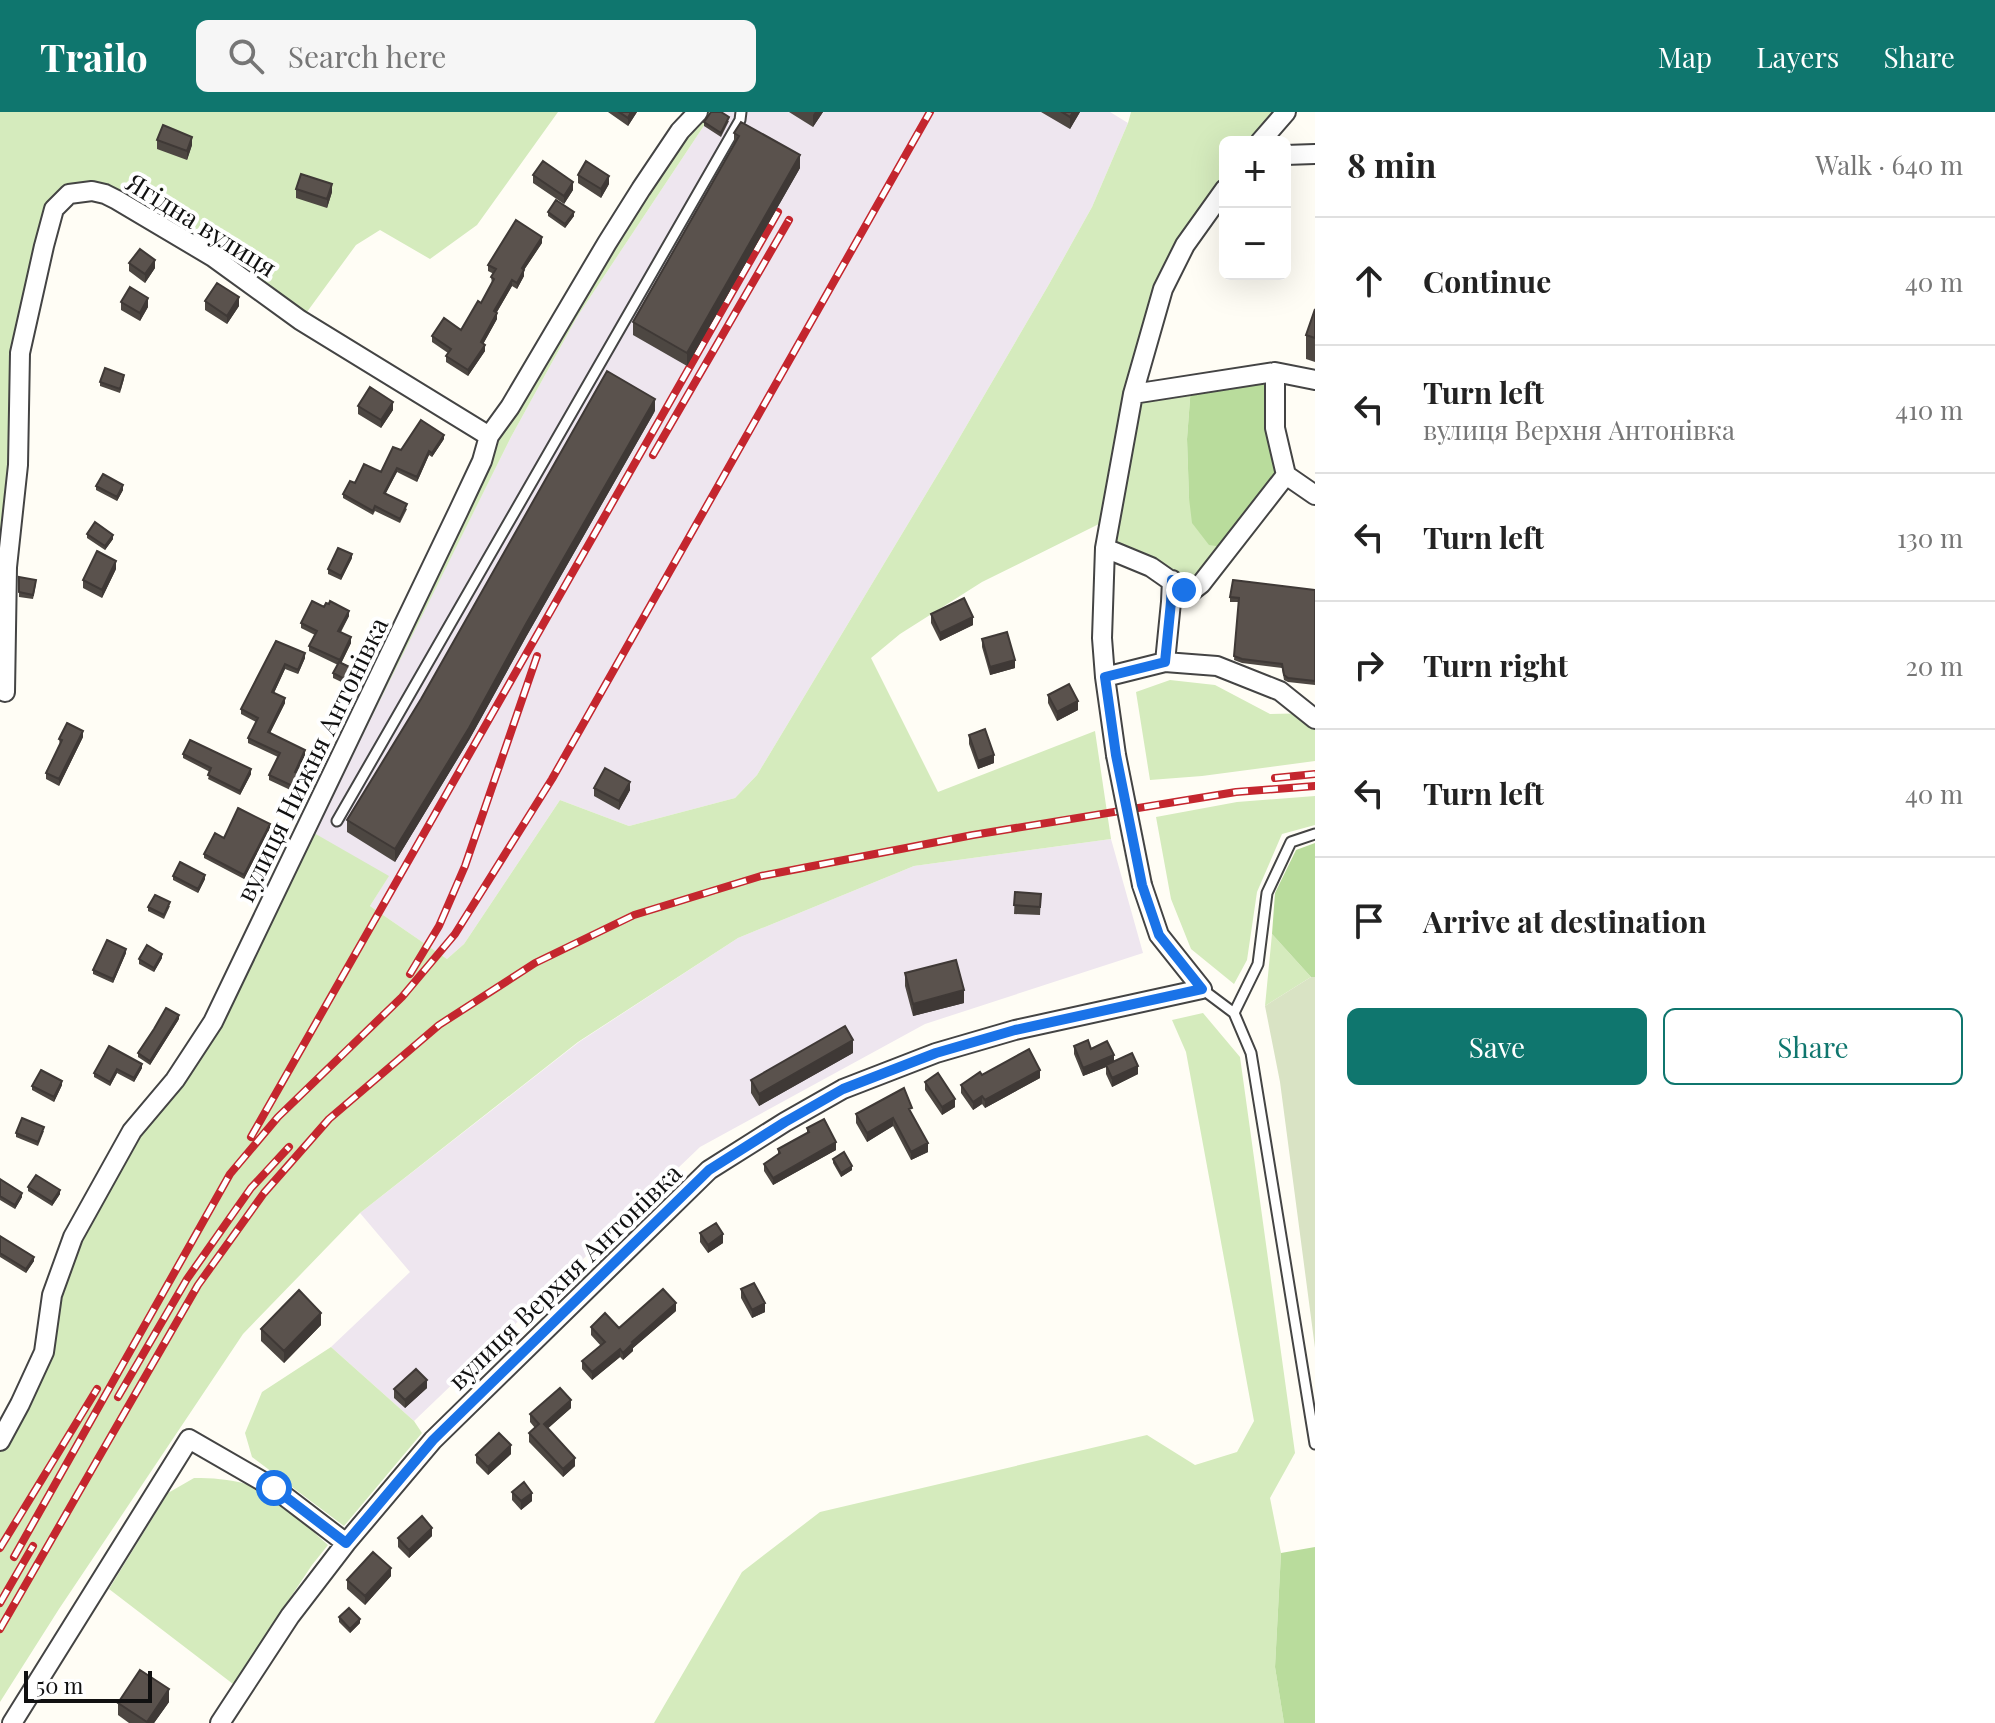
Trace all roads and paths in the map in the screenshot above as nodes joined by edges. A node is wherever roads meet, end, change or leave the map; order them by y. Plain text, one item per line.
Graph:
1 (698, 112) edge
2 (741, 112) edge
3 (1286, 112) edge
4 (1265, 136) edge
5 (1315, 154) edge
6 (1291, 155) edge
7 (1219, 197) edge
8 (1275, 372) junction
9 (1315, 380) edge
10 (1133, 394) junction
11 (489, 436) junction
12 (1286, 475) junction
13 (1315, 495) edge
14 (1105, 548) junction
15 (1172, 580) junction
16 (1165, 662) junction
17 (1105, 677) junction
18 (5, 692) dead end
19 (1315, 719) edge
20 (337, 821) dead end
21 (1315, 834) edge
22 (1202, 989) junction
23 (1234, 1013) junction
24 (0, 1441) edge
25 (1315, 1444) edge
26 (346, 1543) junction
27 (12, 1723) edge
28 (220, 1723) edge

1 - 11 street, вулиця Нижня Антонівка
2 - 20 lane
3 - 4 street
5 - 6 street
7 - 10 street
8 - 9 street
8 - 10 street
8 - 12 street
10 - 14 street
11 - 18 street, Ягідна вулиця
11 - 24 street, вулиця Нижня Антонівка
12 - 13 street
12 - 15 street
14 - 15 street
14 - 17 street
15 - 16 street
16 - 17 street
16 - 19 street
17 - 22 street, bridge
21 - 23 lane
22 - 23 lane
22 - 26 street, вулиця Верхня Антонівка
23 - 25 lane
26 - 27 street
26 - 28 street, вулиця Верхня Антонівка

